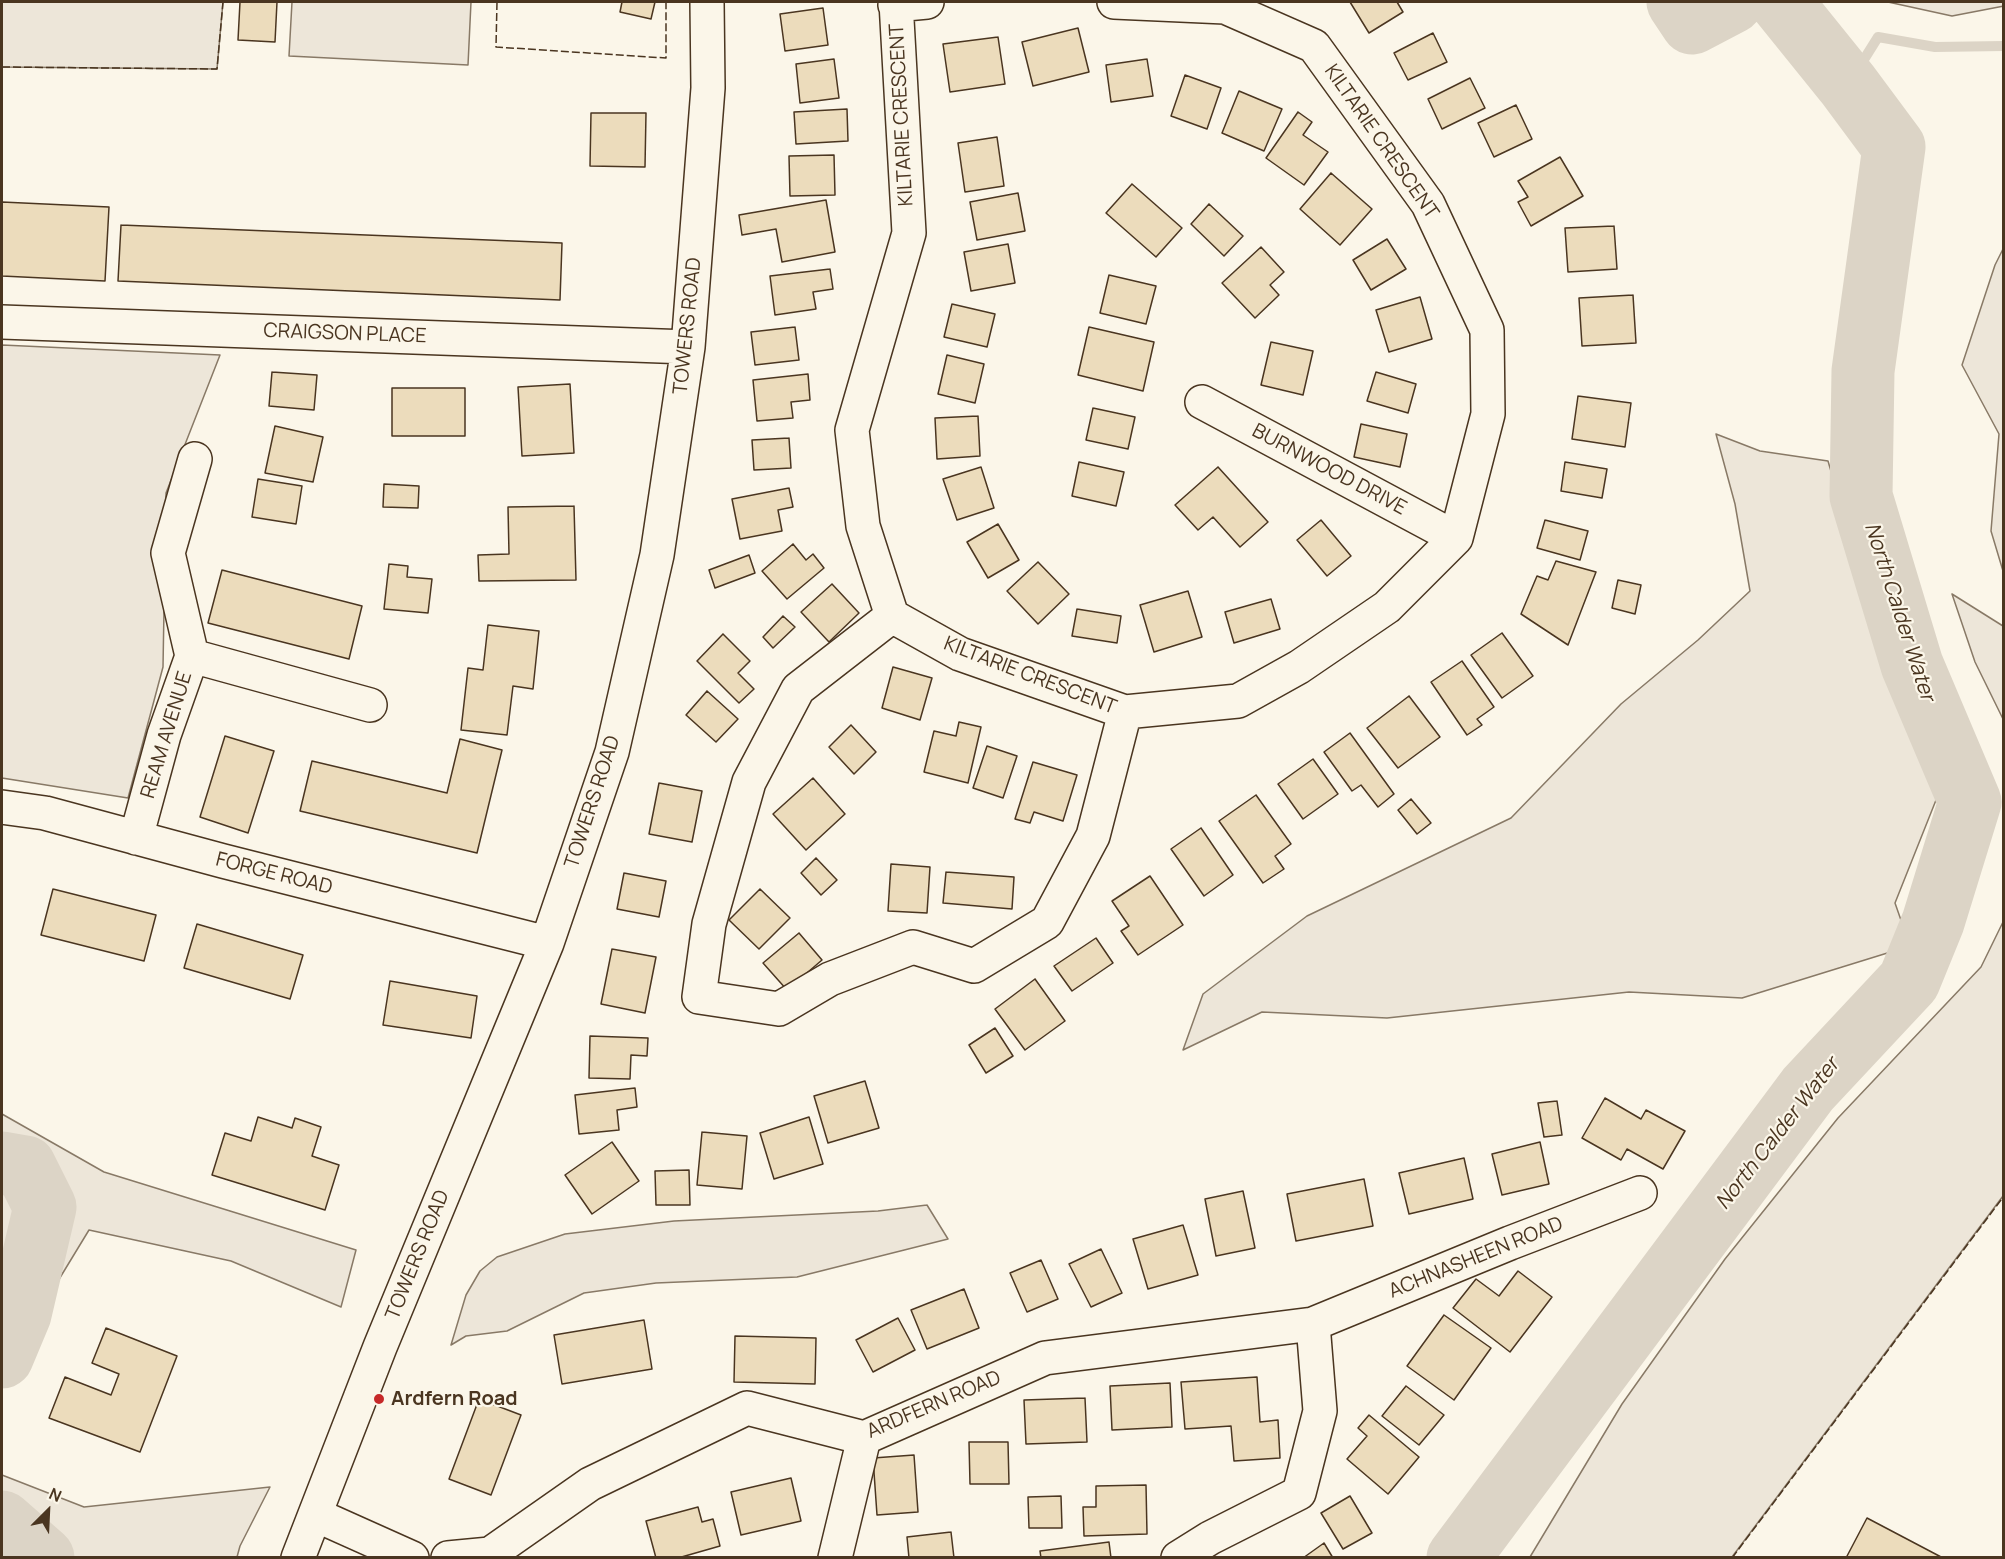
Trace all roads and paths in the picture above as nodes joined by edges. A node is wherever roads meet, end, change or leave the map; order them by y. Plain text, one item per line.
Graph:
1 (707, 2) edge
2 (1114, 2) edge
3 (906, 3) edge
4 (2, 322) edge
5 (688, 346) junction
6 (1202, 402) dead end
7 (195, 459) dead end
8 (1456, 538) junction
9 (892, 616) junction
10 (192, 656) junction
11 (370, 705) dead end
12 (1125, 712) junction
13 (2, 807) edge
14 (136, 838) junction
15 (547, 943) junction
16 (1640, 1193) dead end
17 (1313, 1324) junction
18 (864, 1437) junction
19 (316, 1515) junction
20 (298, 1557) edge
21 (412, 1557) edge
22 (448, 1557) edge
23 (834, 1557) edge
24 (1178, 1557) edge

1 - 5 street, TOWERS ROAD
2 - 8 street, KILTARIE CRESCENT
3 - 9 street, KILTARIE CRESCENT
4 - 5 street, CRAIGSON PLACE
5 - 15 street, TOWERS ROAD
6 - 8 street, BURNWOOD DRIVE
7 - 10 street, REAM AVENUE
8 - 12 street, KILTARIE CRESCENT
9 - 12 street, KILTARIE CRESCENT
9 - 12 street
10 - 11 street
10 - 14 street, REAM AVENUE
13 - 14 street, FORGE ROAD
14 - 15 street, FORGE ROAD
15 - 19 street, TOWERS ROAD
16 - 17 street, ACHNASHEEN ROAD
17 - 18 street, ARDFERN ROAD
17 - 24 street
18 - 22 street, ARDFERN ROAD
18 - 23 street
19 - 20 street, TOWERS ROAD
19 - 21 street

